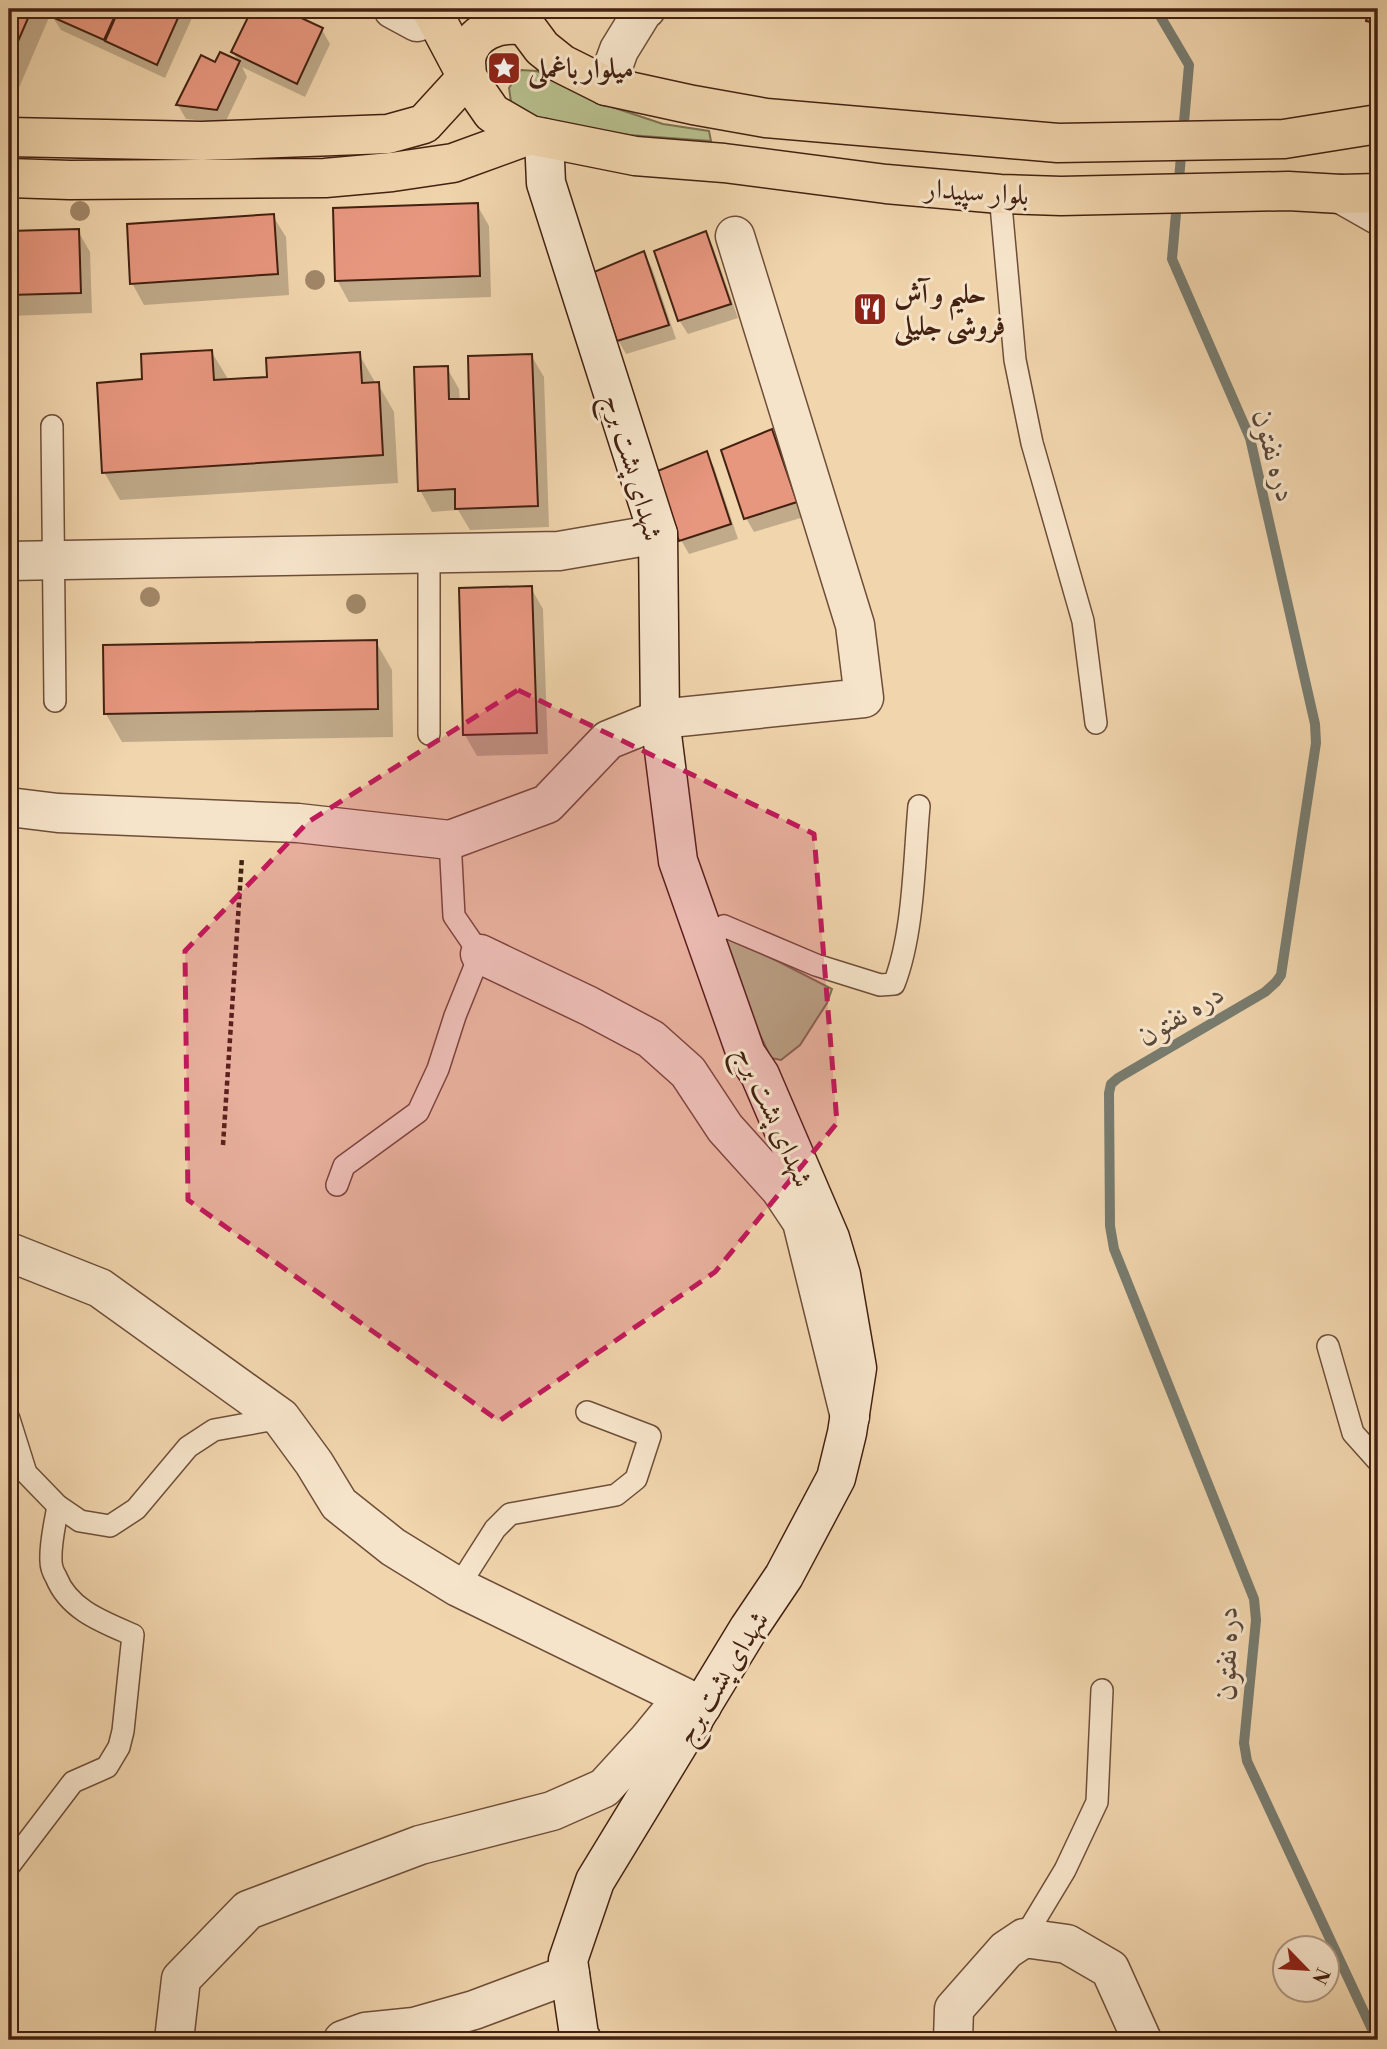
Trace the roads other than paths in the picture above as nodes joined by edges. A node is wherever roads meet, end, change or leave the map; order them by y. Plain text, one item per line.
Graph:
1 (393, 9) edge
2 (646, 9) edge
3 (438, 11) edge
4 (520, 18) edge
5 (467, 77) junction
6 (601, 84) junction
7 (1378, 124) edge
8 (9, 137) edge
9 (551, 139) junction
10 (9, 178) edge
11 (1360, 193) edge
12 (1000, 194) junction
13 (1378, 215) edge
14 (734, 236) dead end
15 (52, 426) dead end
16 (658, 534) junction
17 (429, 553) junction
18 (9, 561) edge
19 (54, 561) junction
20 (55, 701) dead end
21 (660, 719) junction
22 (1096, 723) dead end
23 (429, 734) dead end
24 (919, 806) dead end
25 (9, 807) edge
26 (450, 840) junction
27 (709, 926) junction
28 (480, 954) junction
29 (337, 1185) dead end
30 (9, 1252) edge
31 (1328, 1346) dead end
32 (587, 1412) dead end
33 (850, 1417) junction
34 (281, 1418) junction
35 (9, 1419) edge
36 (1378, 1461) edge
37 (58, 1506) junction
38 (458, 1587) junction
39 (1102, 1690) dead end
40 (686, 1709) junction
41 (9, 1866) edge
42 (1024, 1938) junction
43 (570, 1974) junction
44 (174, 2040) edge
45 (343, 2040) edge
46 (582, 2040) edge
47 (953, 2040) edge
48 (1143, 2040) edge

1 - 3 street
2 - 6 street
3 - 5 main road
4 - 5 main road
4 - 6 main road
5 - 8 main road
5 - 9 main road
6 - 7 main road, بلوار سپیدار
9 - 10 main road
9 - 12 main road, بلوار سپیدار
9 - 16 street, شهدای پشت برج
11 - 12 main road, بلوار سپیدار
11 - 13 street
12 - 22 lane
14 - 21 street
15 - 19 lane
16 - 17 street
16 - 21 street, شهدای پشت برج
17 - 19 street
17 - 23 lane
18 - 19 street
19 - 20 lane
21 - 26 street
21 - 27 street, شهدای پشت برج
24 - 27 lane
25 - 26 street
26 - 28 lane
27 - 33 street, شهدای پشت برج
28 - 29 lane
28 - 33 street
30 - 34 street
31 - 36 lane
32 - 38 lane
33 - 40 street, شهدای پشت برج
34 - 37 lane
34 - 38 street
35 - 37 lane
37 - 41 lane
38 - 40 street
39 - 42 lane
40 - 43 street, شهدای پشت برج
40 - 44 street
42 - 47 street
42 - 48 street
43 - 45 street
43 - 46 street, شهدای پشت برج

